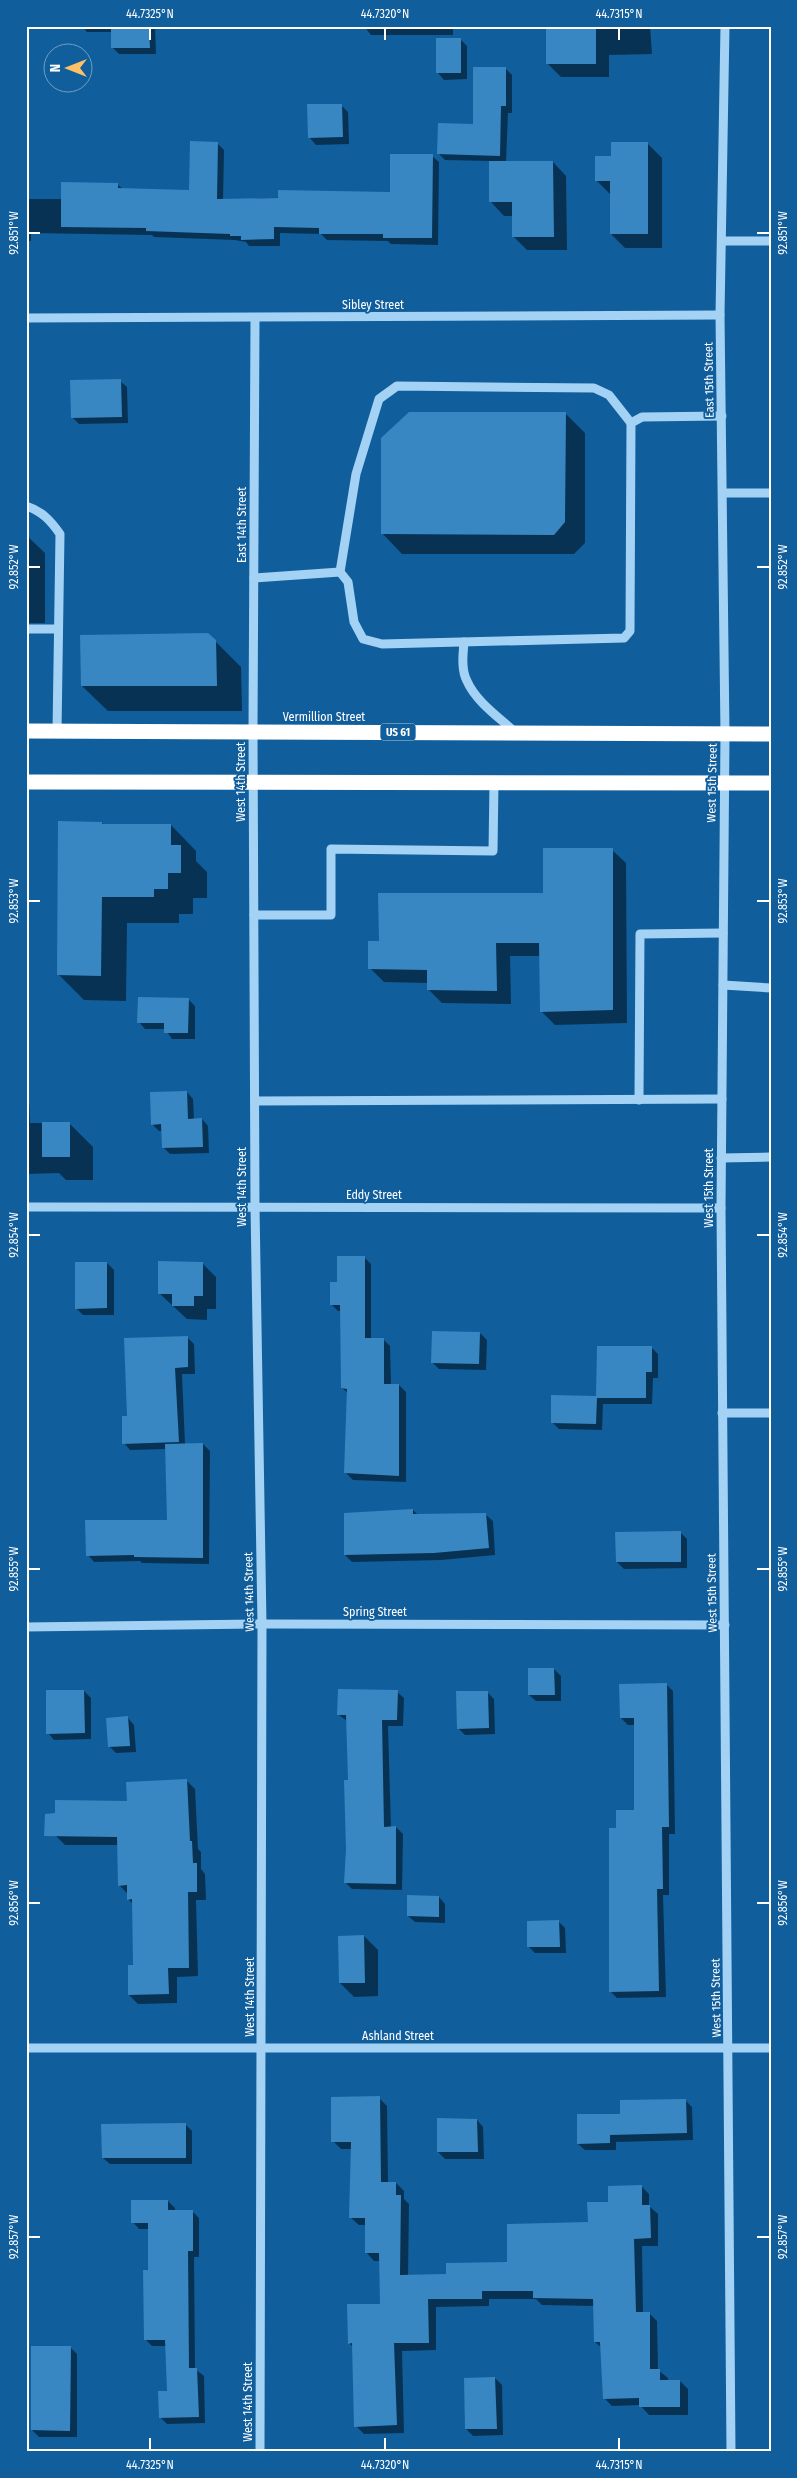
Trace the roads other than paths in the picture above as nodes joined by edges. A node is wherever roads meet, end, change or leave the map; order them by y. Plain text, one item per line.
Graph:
1 (725, 26) edge
2 (722, 241) junction
3 (771, 242) edge
4 (720, 314) junction
5 (26, 318) edge
6 (256, 318) junction
7 (722, 416) junction
8 (631, 423) junction
9 (771, 492) edge
10 (723, 493) junction
11 (26, 506) edge
12 (340, 572) junction
13 (254, 578) junction
14 (26, 629) edge
15 (58, 629) junction
16 (464, 642) junction
17 (26, 731) edge
18 (57, 731) junction
19 (253, 732) junction
20 (516, 733) junction
21 (725, 734) junction
22 (771, 734) edge
23 (254, 781) junction
24 (26, 782) edge
25 (494, 782) junction
26 (724, 783) junction
27 (771, 783) edge
28 (254, 916) junction
29 (723, 933) junction
30 (723, 985) junction
31 (771, 988) edge
32 (722, 1099) junction
33 (639, 1100) junction
34 (254, 1101) junction
35 (771, 1157) edge
36 (721, 1158) junction
37 (26, 1207) edge
38 (254, 1207) junction
39 (721, 1208) junction
40 (722, 1413) junction
41 (771, 1413) edge
42 (262, 1624) junction
43 (724, 1625) junction
44 (26, 1627) edge
45 (26, 2048) edge
46 (729, 2048) junction
47 (771, 2048) edge
48 (262, 2049) junction
49 (260, 2452) edge
50 (731, 2452) edge

1 - 2 street, East 15th Street
2 - 3 street
2 - 4 street, East 15th Street
4 - 6 street, Sibley Street
4 - 7 street, East 15th Street
5 - 6 street, Sibley Street
6 - 13 street, East 14th Street
7 - 8 street
7 - 10 street, East 15th Street
8 - 12 street
8 - 16 street
9 - 10 street
10 - 21 street, East 15th Street
11 - 15 street
12 - 13 street
12 - 16 street
13 - 19 street, East 14th Street
14 - 15 street
15 - 18 street
16 - 20 street
17 - 18 highway, Vermillion Street / US 61
18 - 19 highway, Vermillion Street / US 61
19 - 20 highway, Vermillion Street / US 61
19 - 23 street, West 14th Street
20 - 21 highway, Vermillion Street / US 61
21 - 22 highway, Vermillion Street / US 61
21 - 26 street, West 15th Street
23 - 24 highway
23 - 25 highway
23 - 28 street, West 14th Street
25 - 26 highway
25 - 28 street
26 - 27 highway
26 - 29 street, West 15th Street
28 - 34 street, West 14th Street
29 - 30 street, West 15th Street
29 - 33 street
30 - 31 street
30 - 32 street, West 15th Street
32 - 33 street
32 - 36 street, West 15th Street
33 - 34 street
34 - 38 street, West 14th Street
35 - 36 street
36 - 39 street, West 15th Street
37 - 38 street, Eddy Street
38 - 39 street, Eddy Street
38 - 42 street, West 14th Street
39 - 40 street, West 15th Street
40 - 41 street
40 - 43 street, West 15th Street
42 - 43 street, Spring Street
42 - 44 street, Spring Street
42 - 48 street, West 14th Street
43 - 46 street, West 15th Street
45 - 48 street, Ashland Street
46 - 47 street, Ashland Street
46 - 48 street, Ashland Street
46 - 50 street, West 15th Street
48 - 49 street, West 14th Street

